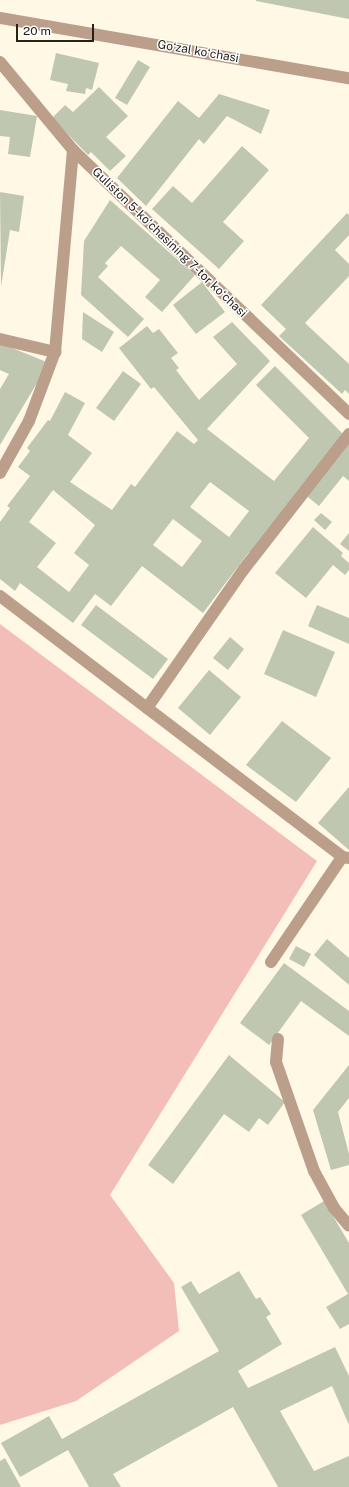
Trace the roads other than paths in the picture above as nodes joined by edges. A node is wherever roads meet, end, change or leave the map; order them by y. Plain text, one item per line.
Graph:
1 (0, 18) edge
2 (0, 62) edge
3 (349, 78) edge
4 (73, 150) junction
5 (0, 338) edge
6 (55, 352) junction
7 (349, 414) edge
8 (349, 434) edge
9 (0, 473) edge
10 (0, 596) edge
11 (147, 708) junction
12 (345, 857) edge
13 (272, 962) dead end
14 (278, 1039) dead end
15 (349, 1226) edge

1 - 3 street, Goʻzal koʻchasi
2 - 4 street, Guliston 5-koʻchasining 7-tor koʻchasi
4 - 6 street
4 - 7 street, Guliston 5-koʻchasining 7-tor koʻchasi
5 - 6 street
6 - 9 street
8 - 11 street
10 - 11 street
11 - 12 street
12 - 13 street
14 - 15 street

